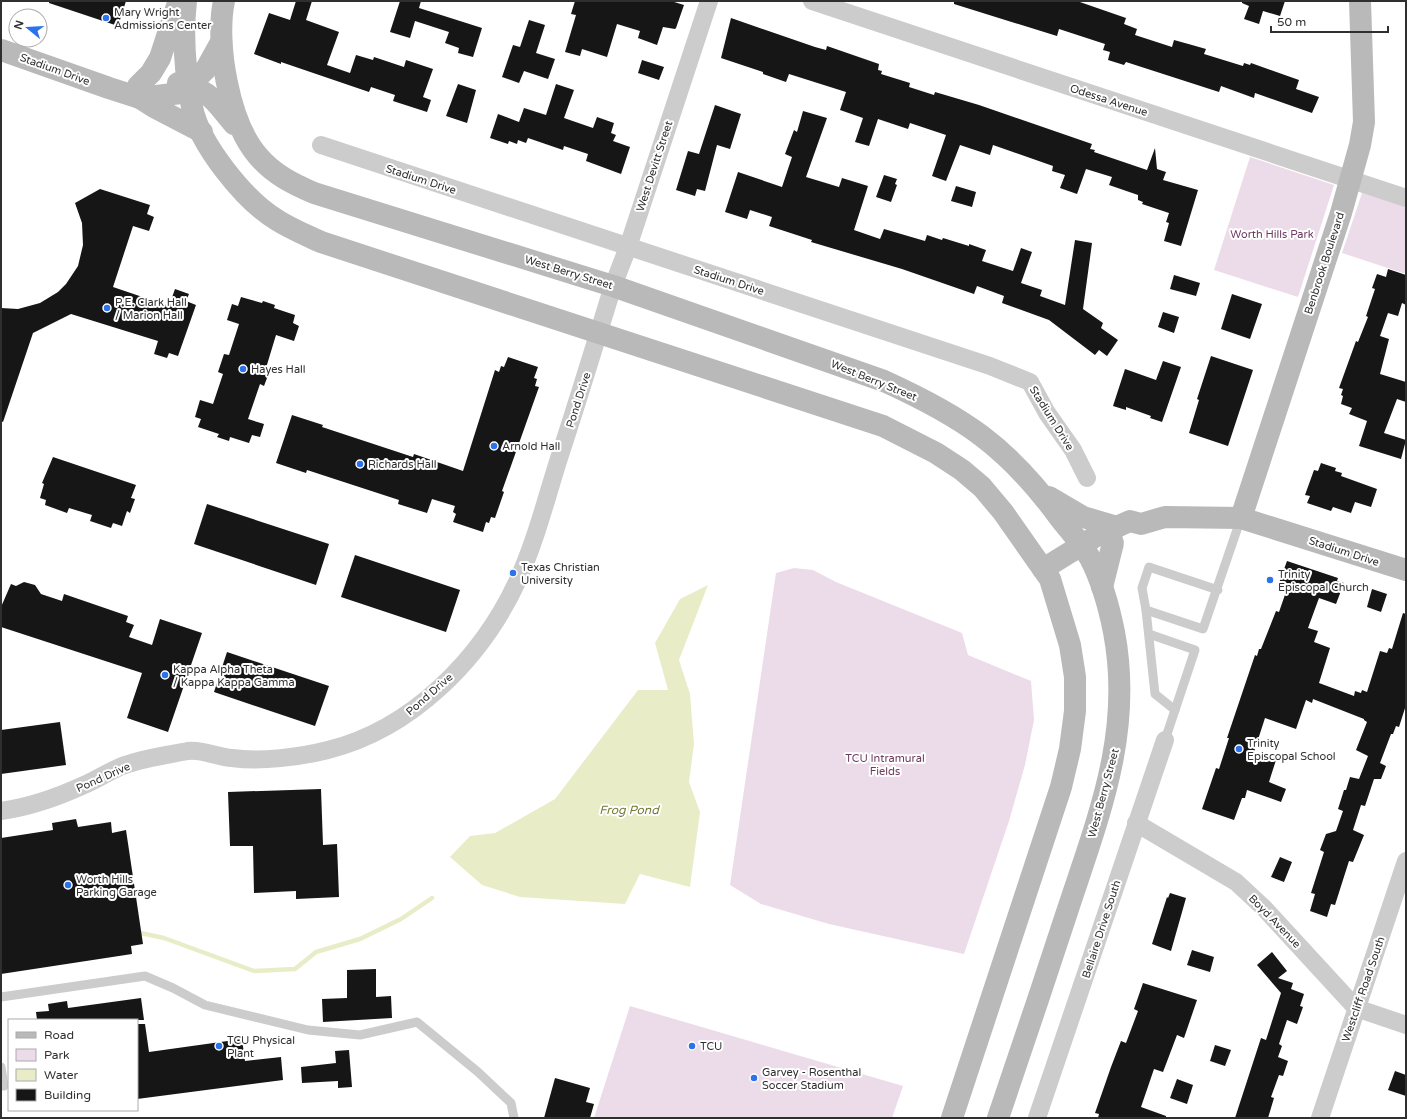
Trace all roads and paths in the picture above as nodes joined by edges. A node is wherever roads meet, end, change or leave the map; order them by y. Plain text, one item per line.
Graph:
1 (178, 1) edge
2 (186, 1) edge
3 (224, 1) edge
4 (709, 1) edge
5 (812, 1) edge
6 (1360, 1) edge
7 (221, 42) junction
8 (1, 50) edge
9 (189, 85) junction
10 (139, 92) junction
11 (202, 132) junction
12 (245, 137) junction
13 (321, 145) dead end
14 (1351, 180) junction
15 (1406, 198) edge
16 (628, 247) junction
17 (613, 286) junction
18 (599, 332) junction
19 (1087, 478) dead end
20 (1041, 492) junction
21 (1241, 518) junction
22 (1115, 535) junction
23 (1085, 552) junction
24 (1406, 570) edge
25 (1046, 574) junction
26 (1102, 588) junction
27 (1218, 590) junction
28 (1146, 610) junction
29 (1149, 634) junction
30 (1175, 710) junction
31 (1165, 740) joint
32 (1, 811) edge
33 (1136, 823) junction
34 (1406, 861) edge
35 (1, 998) edge
36 (1356, 1008) junction
37 (1406, 1026) edge
38 (1, 1067) edge
39 (1, 1086) edge
40 (514, 1118) edge
41 (952, 1118) edge
42 (998, 1118) edge
43 (1038, 1118) edge
44 (1320, 1118) edge

1 - 10 main road
2 - 9 main road
3 - 7 main road, West Berry Street
4 - 16 street, West Devitt Street
5 - 14 street, Odessa Avenue
6 - 14 main road, Benbrook Boulevard
7 - 9 main road, Stadium Drive
7 - 12 main road, West Berry Street
8 - 10 main road, Stadium Drive
9 - 10 main road, Stadium Drive
9 - 11 main road
9 - 12 main road
10 - 11 main road
11 - 18 main road
12 - 17 main road, West Berry Street
13 - 16 street, Stadium Drive
14 - 15 street, Odessa Avenue
14 - 21 main road, Benbrook Boulevard
16 - 17 street, West Devitt Street
16 - 19 street, Stadium Drive
17 - 18 street, West Devitt Street
17 - 20 main road, West Berry Street
18 - 25 main road
18 - 32 street, Pond Drive
20 - 22 main road
20 - 23 main road, West Berry Street
21 - 22 main road, Stadium Drive
21 - 24 main road, Stadium Drive
21 - 27 lane
22 - 23 main road, Stadium Drive
22 - 26 main road
23 - 25 main road, Stadium Drive
23 - 26 main road, West Berry Street
25 - 41 main road
26 - 42 main road, West Berry Street
27 - 28 lane
27 - 28 lane
28 - 29 lane
29 - 30 lane
29 - 30 lane
30 - 31 lane
31 - 33 street, Bellaire Drive South
33 - 36 street, Boyd Avenue
33 - 43 street, Bellaire Drive South
34 - 36 street, Westcliff Road South
35 - 40 lane
36 - 37 street, Boyd Avenue
36 - 44 street, Westcliff Road South
38 - 39 lane

